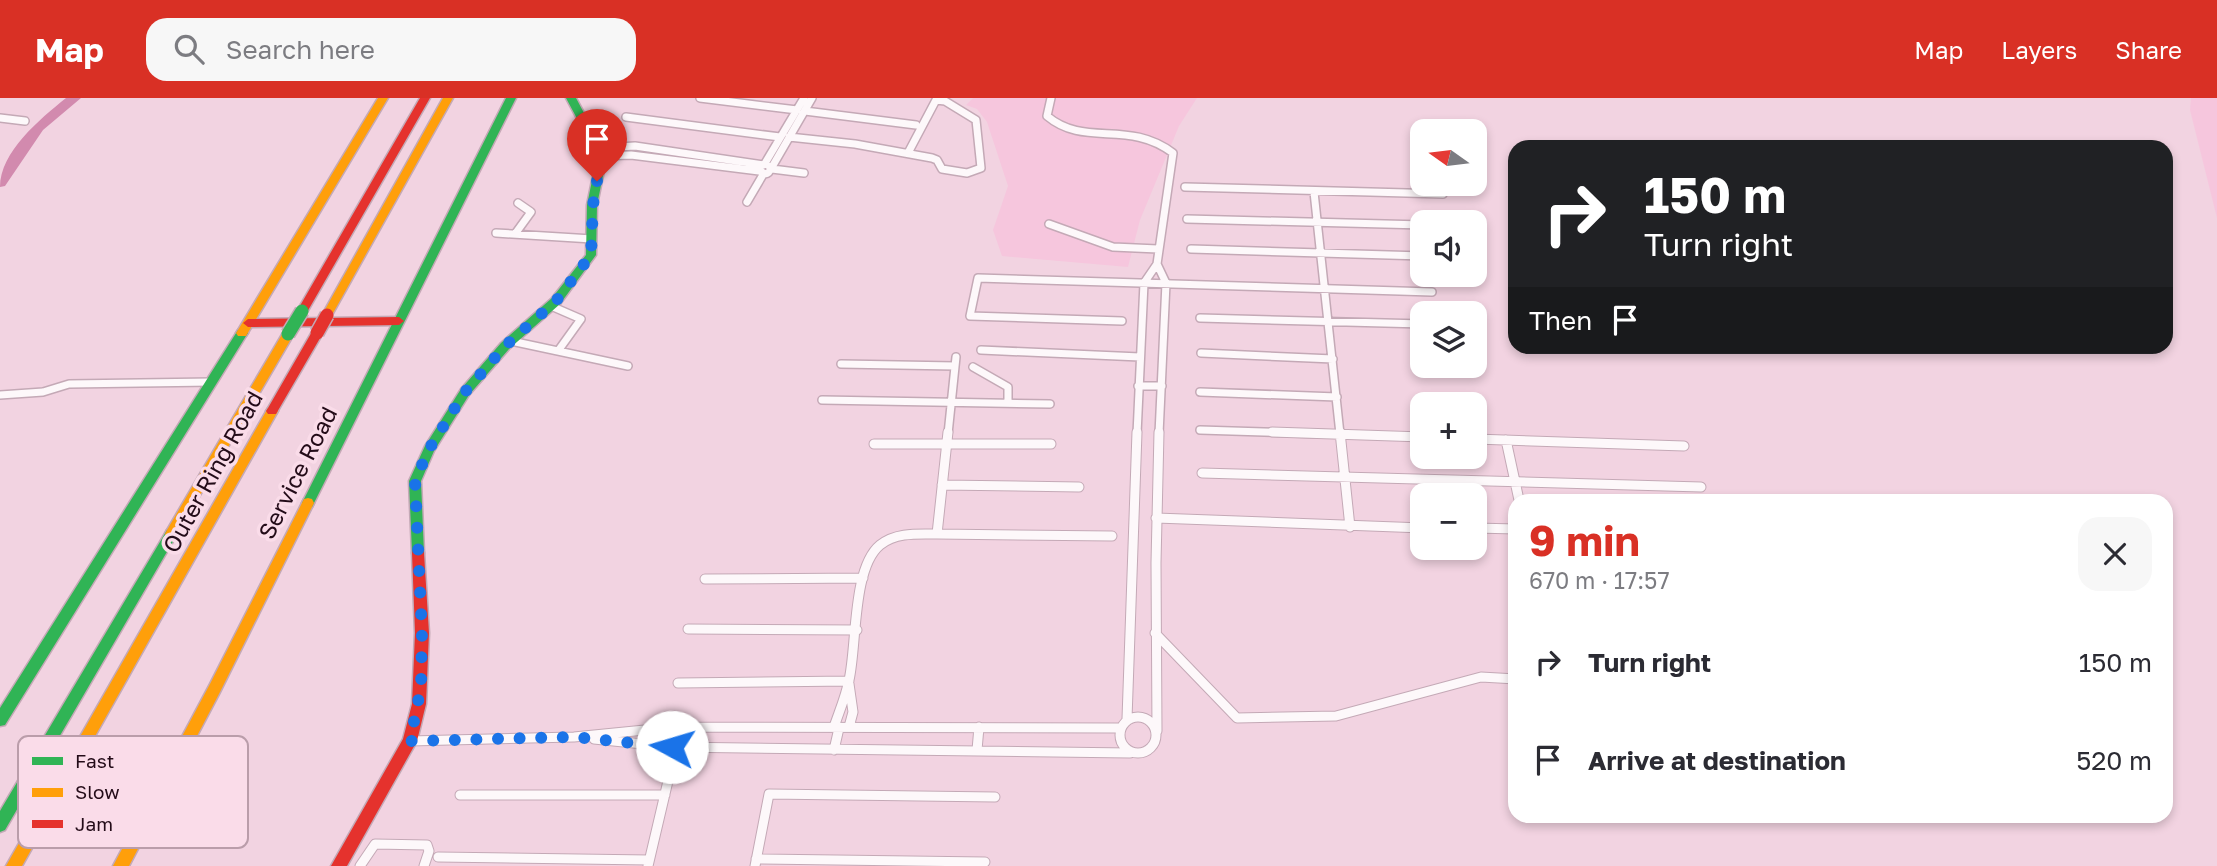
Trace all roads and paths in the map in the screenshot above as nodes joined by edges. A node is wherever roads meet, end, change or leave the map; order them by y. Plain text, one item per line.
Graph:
1 (383, 98) edge
2 (425, 98) edge
3 (448, 98) edge
4 (511, 98) edge
5 (571, 98) edge
6 (700, 98) edge
7 (804, 98) edge
8 (813, 98) edge
9 (1051, 98) edge
10 (797, 110) junction
11 (805, 111) junction
12 (626, 117) dead end
13 (0, 118) edge
14 (25, 121) dead end
15 (916, 124) dead end
16 (780, 137) junction
17 (789, 137) junction
18 (601, 152) junction
19 (908, 153) junction
20 (772, 168) junction
21 (762, 170) junction
22 (804, 173) dead end
23 (1185, 187) dead end
24 (1314, 192) junction
25 (1410, 193) edge
26 (747, 202) dead end
27 (518, 204) dead end
28 (1187, 219) dead end
29 (1317, 222) junction
30 (1049, 224) dead end
31 (1410, 225) edge
32 (496, 233) dead end
33 (515, 234) junction
34 (592, 239) junction
35 (1158, 249) junction
36 (1191, 249) dead end
37 (1321, 253) junction
38 (1410, 256) edge
39 (1157, 264) junction
40 (1144, 283) junction
41 (1166, 283) junction
42 (1325, 288) junction
43 (1432, 292) dead end
44 (551, 306) junction
45 (1200, 317) dead end
46 (399, 321) junction
47 (1122, 321) dead end
48 (1329, 322) junction
49 (248, 323) junction
50 (1410, 324) edge
51 (511, 341) junction
52 (981, 350) dead end
53 (558, 351) junction
54 (1200, 353) dead end
55 (1140, 357) junction
56 (1333, 359) junction
57 (841, 364) dead end
58 (628, 366) dead end
59 (973, 367) dead end
60 (212, 382) junction
61 (1138, 386) junction
62 (1162, 386) junction
63 (1200, 392) dead end
64 (0, 395) edge
65 (1337, 397) junction
66 (822, 400) dead end
67 (952, 401) junction
68 (1008, 403) junction
69 (1050, 404) dead end
70 (1200, 430) dead end
71 (1340, 433) junction
72 (1410, 436) edge
73 (1487, 439) edge
74 (1506, 440) junction
75 (947, 443) junction
76 (874, 444) dead end
77 (1051, 444) dead end
78 (1684, 446) dead end
79 (1202, 473) dead end
80 (1345, 478) junction
81 (1515, 482) junction
82 (942, 485) junction
83 (1079, 487) dead end
84 (1701, 487) dead end
85 (1518, 494) edge
86 (1156, 518) junction
87 (1350, 527) junction
88 (1410, 528) edge
89 (1487, 528) edge
90 (1508, 529) edge
91 (937, 534) junction
92 (1112, 536) dead end
93 (863, 578) junction
94 (705, 579) dead end
95 (688, 629) dead end
96 (857, 630) junction
97 (1155, 633) junction
98 (1508, 679) edge
99 (849, 681) junction
100 (678, 683) dead end
101 (1127, 719) junction
102 (0, 720) edge
103 (675, 727) junction
104 (841, 727) junction
105 (979, 727) junction
106 (1119, 728) junction
107 (1157, 731) junction
108 (52, 736) edge
109 (87, 736) edge
110 (190, 736) edge
111 (574, 737) junction
112 (410, 741) junction
113 (672, 747) junction
114 (834, 750) junction
115 (976, 750) junction
116 (1133, 753) junction
117 (18, 794) edge
118 (460, 795) dead end
119 (665, 795) junction
120 (995, 797) dead end
121 (0, 825) edge
122 (23, 848) edge
123 (131, 848) edge
124 (347, 851) junction
125 (366, 855) junction
126 (438, 857) dead end
127 (985, 862) dead end
128 (648, 863) edge
129 (755, 863) edge
130 (13, 866) edge
131 (121, 866) edge
132 (339, 866) edge
133 (360, 866) edge
134 (425, 866) edge

1 - 49 main road
2 - 108 main road, Outer Ring Road, bridge
3 - 109 main road, Outer Ring Road, bridge
4 - 46 main road, Service Road
5 - 18 main road
6 - 10 street
7 - 10 street
8 - 11 street
9 - 35 street
10 - 16 street
11 - 15 street
11 - 17 street
12 - 16 street
13 - 14 street
16 - 21 street
17 - 19 street
17 - 20 street
18 - 21 street
18 - 34 main road
19 - 19 street
20 - 21 street
20 - 22 street
21 - 26 street
23 - 24 street
24 - 25 street
24 - 29 street
27 - 33 street
28 - 29 street
29 - 31 street
29 - 37 street
30 - 35 street
32 - 33 street
33 - 34 street
34 - 44 main road
35 - 39 street
36 - 37 street
37 - 38 street
37 - 42 street
39 - 40 street
39 - 41 street
40 - 41 street
40 - 47 street
40 - 55 street
41 - 42 street
41 - 62 street
42 - 43 street
42 - 48 street
44 - 51 main road
44 - 53 street
45 - 48 street
46 - 49 main road
46 - 110 main road, Service Road
48 - 50 street
48 - 56 street
49 - 60 main road
51 - 53 street
51 - 112 main road
52 - 55 street
53 - 58 street
54 - 56 street
55 - 61 street
56 - 65 street
57 - 67 street
59 - 68 street
60 - 64 street
60 - 102 main road
61 - 62 street
61 - 101 street
62 - 86 street
63 - 65 street
65 - 71 street
66 - 67 street
67 - 68 street
67 - 75 street
68 - 69 street
70 - 71 street
71 - 72 street
71 - 80 street
73 - 74 street
74 - 78 street
74 - 81 street
75 - 76 street
75 - 77 street
75 - 82 street
79 - 80 street
80 - 81 street
80 - 87 street
81 - 84 street
81 - 85 street
82 - 83 street
82 - 91 street
86 - 87 street
86 - 97 street
87 - 88 street
89 - 90 street
91 - 92 street
91 - 93 street
93 - 94 street
93 - 96 street
95 - 96 street
96 - 99 street
97 - 98 street
97 - 107 street
99 - 100 street
99 - 104 street
99 - 104 street
101 - 106 street
101 - 107 street
103 - 104 street
103 - 111 street
103 - 113 street
104 - 105 street
104 - 114 street
105 - 106 street
105 - 115 street
106 - 116 street
107 - 116 street
111 - 112 street
111 - 113 street
112 - 124 main road
113 - 114 street
113 - 119 street
114 - 115 street
115 - 116 street
117 - 121 main road, Outer Ring Road, bridge
118 - 119 street
119 - 128 street
120 - 129 street
122 - 130 main road, Outer Ring Road, bridge
123 - 131 main road, Service Road
124 - 125 street
124 - 132 main road
125 - 133 street
125 - 134 street
126 - 128 street
127 - 129 street

